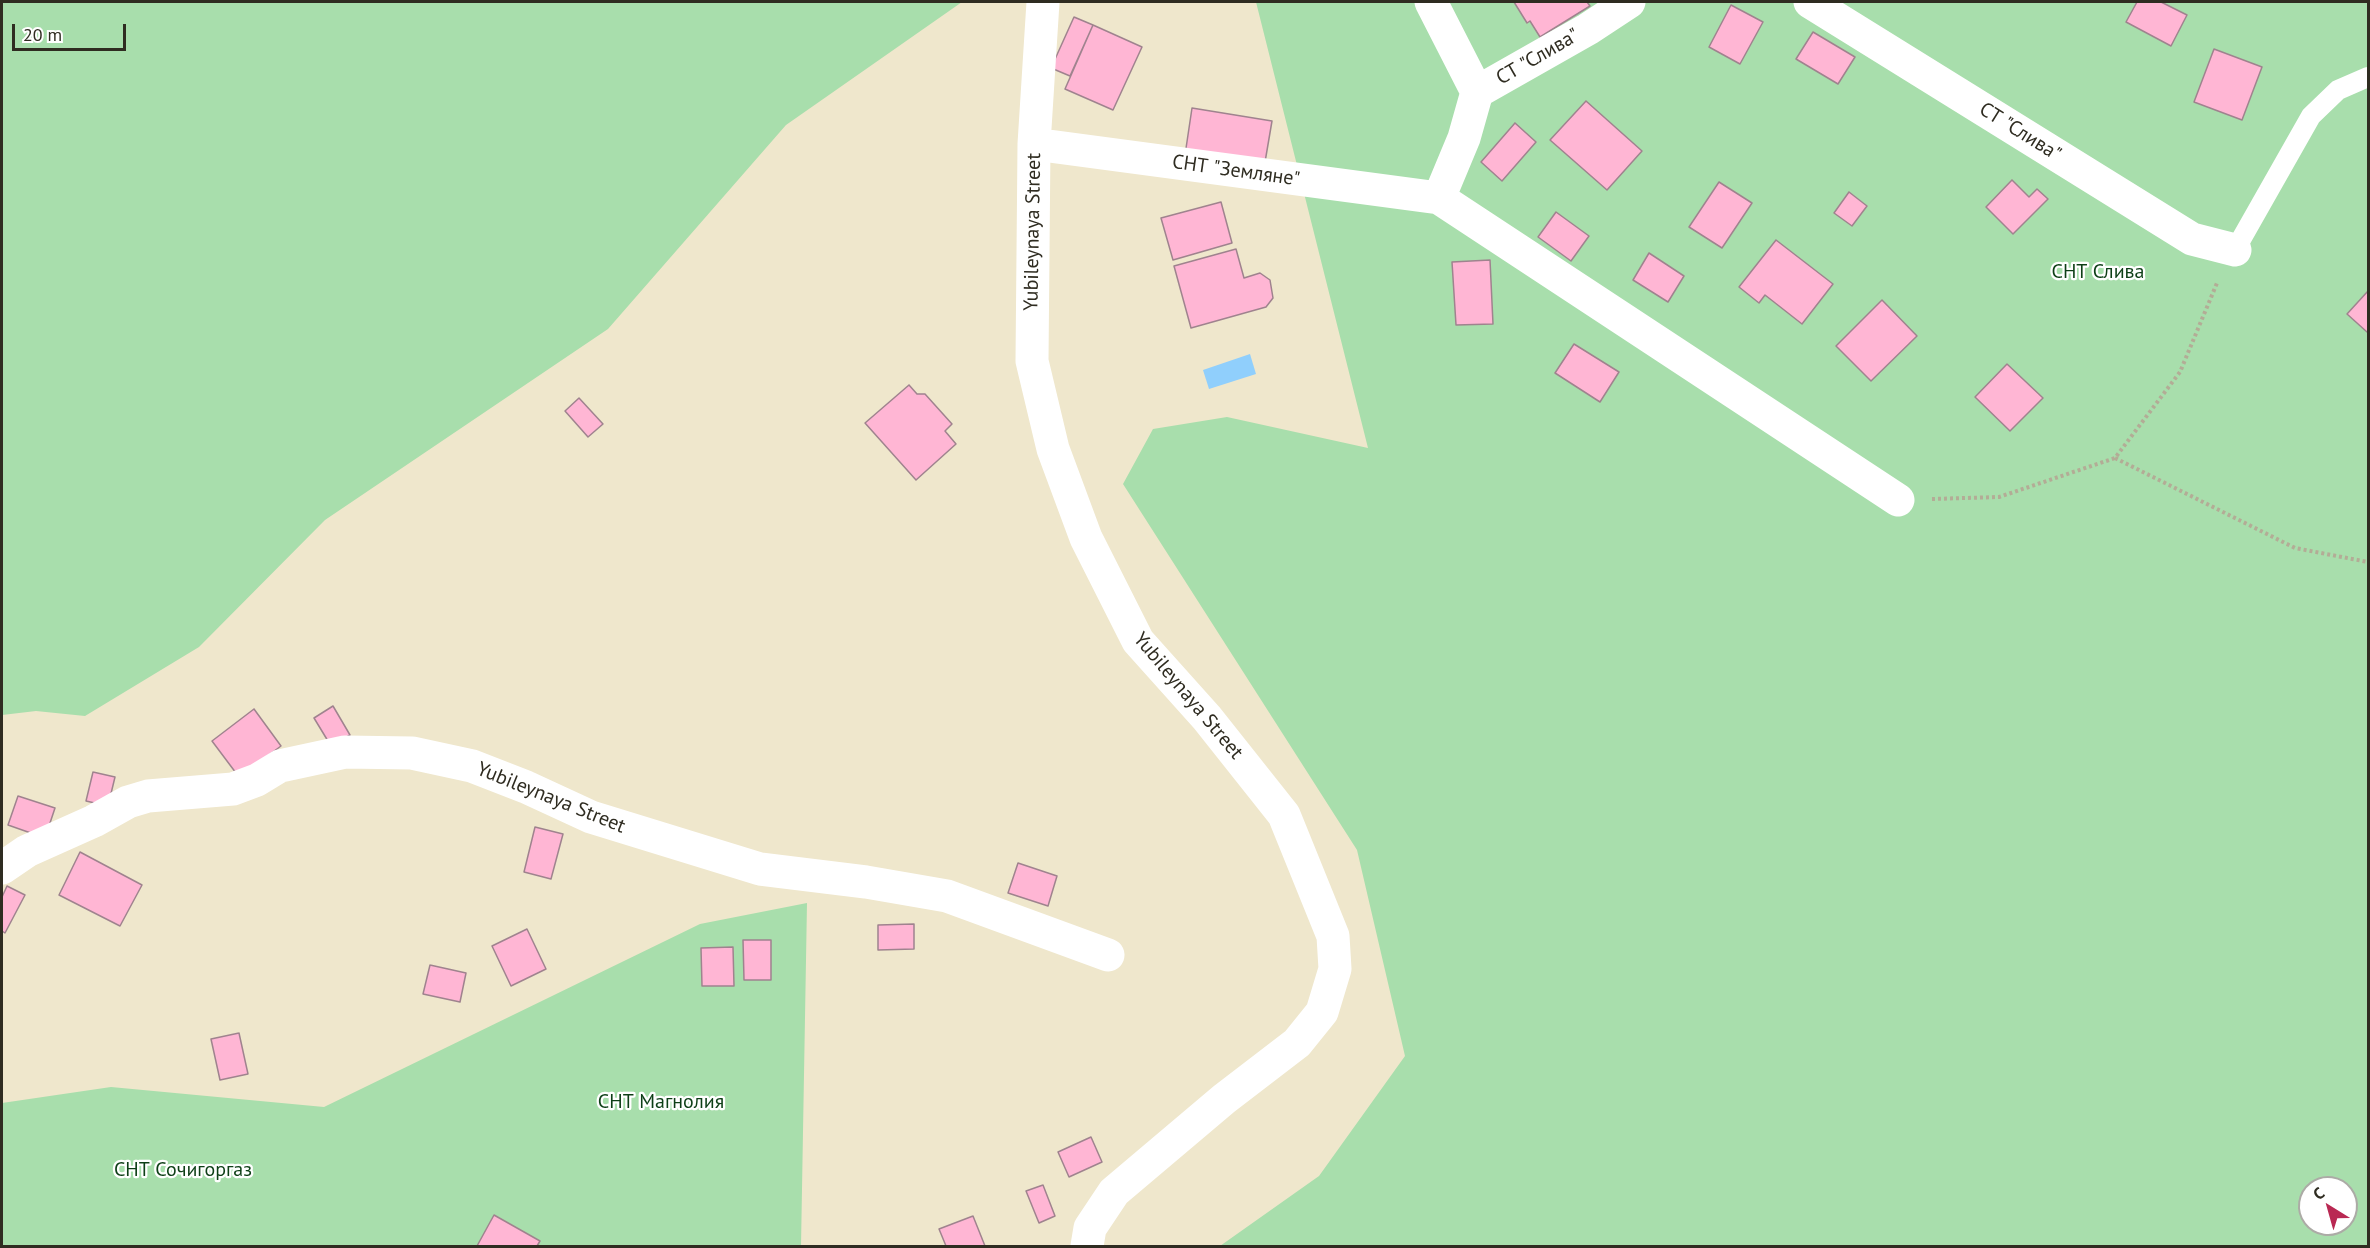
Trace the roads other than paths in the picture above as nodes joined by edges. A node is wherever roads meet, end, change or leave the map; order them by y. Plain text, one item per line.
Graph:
1 (1043, 2) edge
2 (1431, 2) edge
3 (1629, 2) edge
4 (1810, 2) edge
5 (2368, 77) edge
6 (1477, 92) junction
7 (1034, 144) junction
8 (1439, 198) junction
9 (2235, 250) joint
10 (1898, 500) road end
11 (2, 868) edge
12 (1108, 955) dead end
13 (1087, 1246) edge

1 - 7 street, Yubileynaya Street
2 - 6 street
3 - 6 street, СТ "Слива"
4 - 9 street, СТ "Слива"
5 - 9 lane
6 - 8 street
7 - 8 street, СНТ "Земляне"
7 - 13 street, Yubileynaya Street
8 - 10 street
11 - 12 street, Yubileynaya Street

